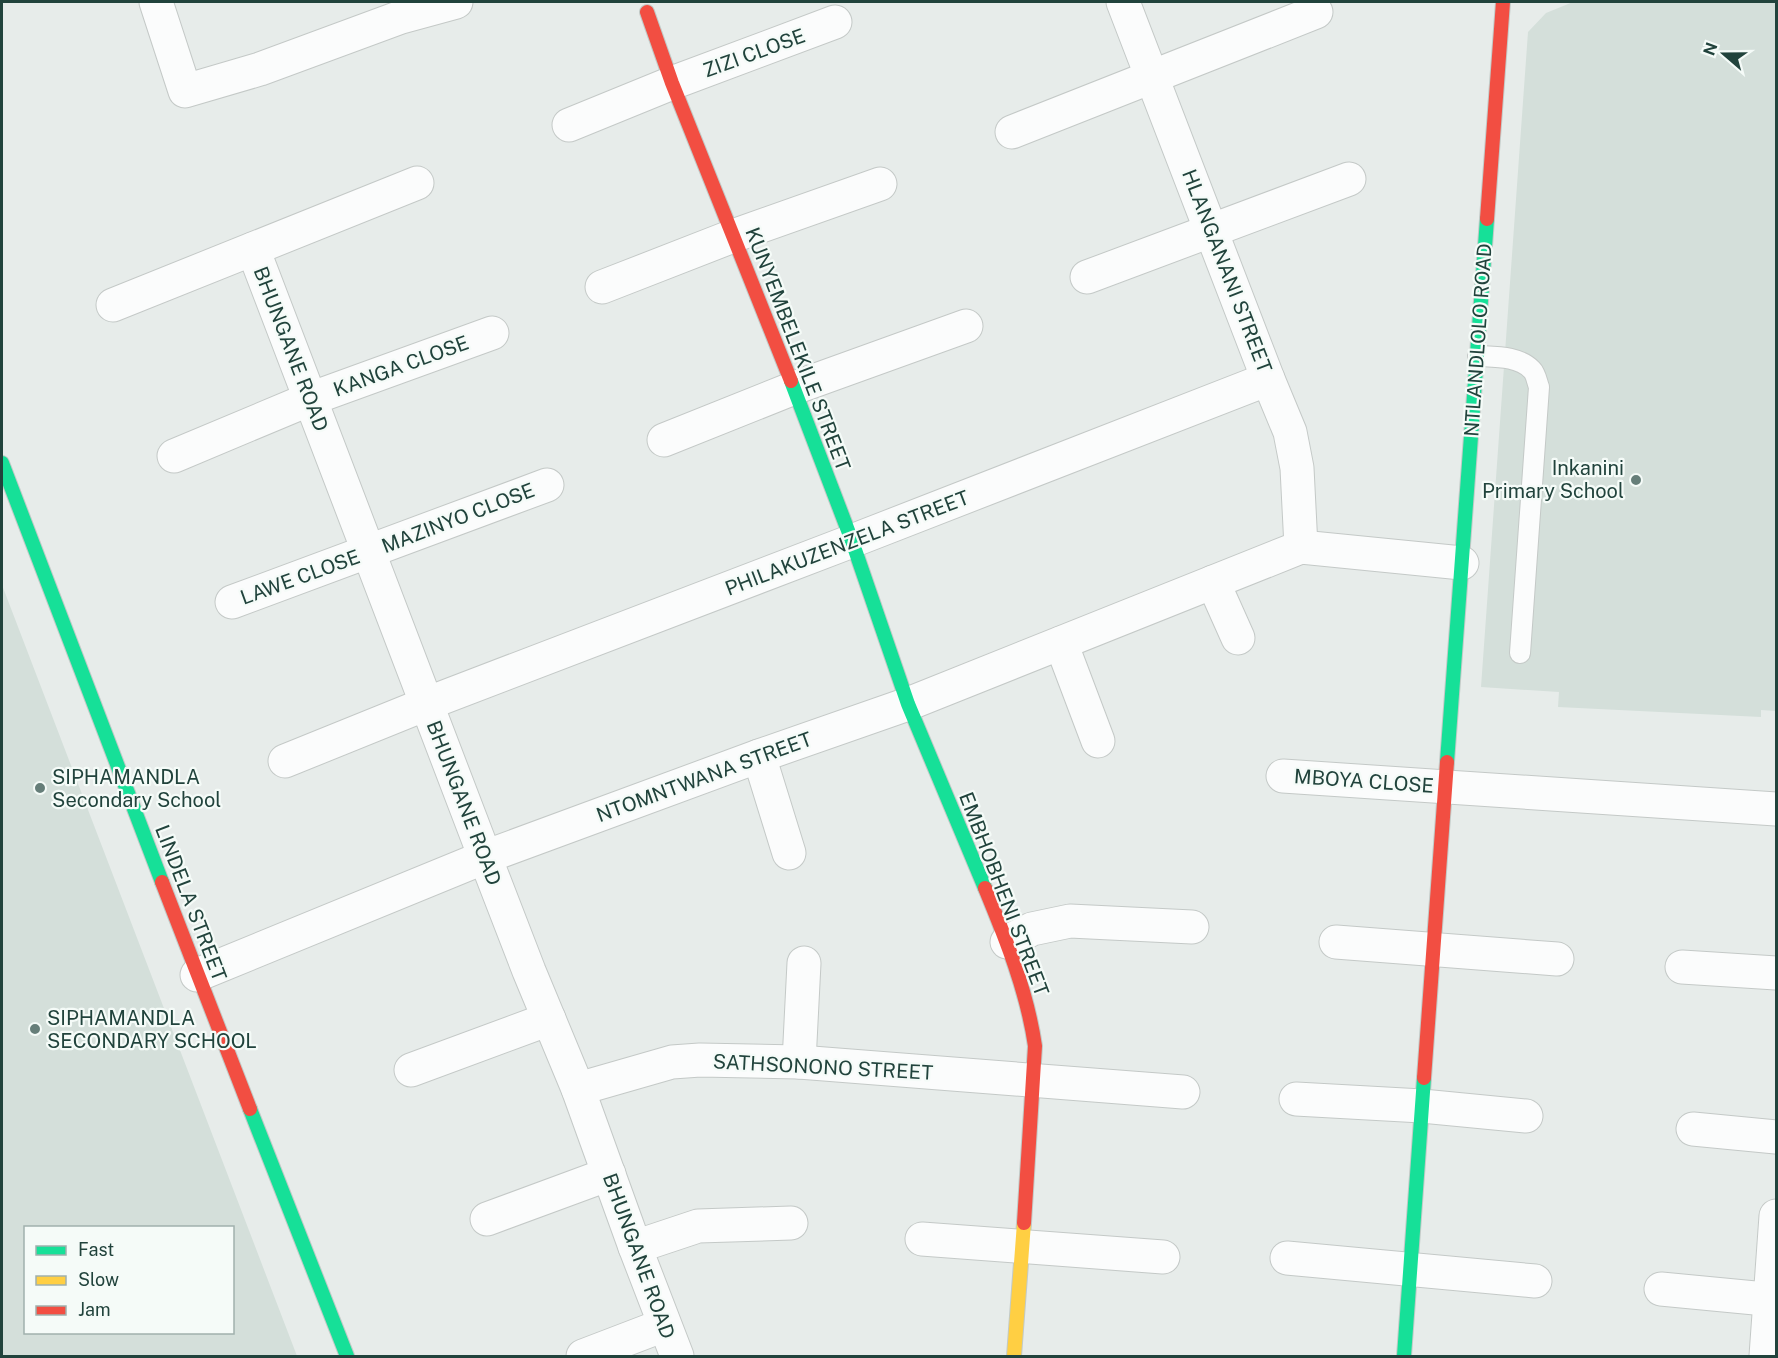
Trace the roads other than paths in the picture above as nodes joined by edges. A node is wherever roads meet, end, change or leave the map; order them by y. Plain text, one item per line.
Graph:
1 (156, 2) edge
2 (456, 2) edge
3 (1123, 2) edge
4 (1503, 2) edge
5 (647, 12) dead end
6 (1316, 12) dead end
7 (835, 22) dead end
8 (1153, 76) junction
9 (672, 83) junction
10 (569, 125) dead end
11 (1012, 132) dead end
12 (1349, 179) dead end
13 (417, 183) dead end
14 (880, 184) dead end
15 (1211, 231) junction
16 (733, 236) junction
17 (253, 249) junction
18 (1088, 277) dead end
19 (602, 287) dead end
20 (113, 304) dead end
21 (966, 326) dead end
22 (492, 333) dead end
23 (1478, 356) junction
24 (1268, 379) junction
25 (794, 388) junction
26 (310, 399) junction
27 (664, 440) dead end
28 (174, 456) dead end
29 (2, 463) edge
30 (547, 484) dead end
31 (852, 541) junction
32 (1301, 547) junction
33 (368, 552) junction
34 (1462, 563) junction
35 (1213, 582) junction
36 (232, 602) dead end
37 (1238, 638) dead end
38 (1061, 643) junction
39 (1520, 653) dead end
40 (426, 704) junction
41 (908, 704) junction
42 (1098, 741) dead end
43 (759, 756) junction
44 (285, 761) dead end
45 (1283, 776) dead end
46 (1445, 786) junction
47 (1776, 809) edge
48 (789, 853) dead end
49 (485, 857) junction
50 (1192, 927) dead end
51 (1006, 942) junction
52 (1336, 942) dead end
53 (1434, 949) junction
54 (1557, 959) dead end
55 (804, 963) dead end
56 (1682, 967) dead end
57 (1776, 973) edge
58 (197, 975) junction
59 (549, 1018) junction
60 (799, 1062) junction
61 (411, 1070) dead end
62 (1034, 1081) junction
63 (579, 1089) junction
64 (1183, 1092) dead end
65 (1296, 1100) dead end
66 (1422, 1106) junction
67 (1526, 1116) dead end
68 (1693, 1129) dead end
69 (1776, 1137) edge
70 (609, 1174) junction
71 (1776, 1216) edge
72 (487, 1219) dead end
73 (791, 1223) dead end
74 (922, 1239) dead end
75 (1023, 1246) junction
76 (635, 1247) junction
77 (1163, 1257) dead end
78 (1287, 1258) dead end
79 (1410, 1269) junction
80 (1534, 1281) dead end
81 (1661, 1289) dead end
82 (1773, 1300) edge
83 (664, 1325) junction
84 (347, 1356) edge
85 (583, 1356) edge
86 (677, 1356) edge
87 (1014, 1356) edge
88 (1404, 1356) edge
89 (1766, 1356) edge

1 - 2 street
3 - 8 street, HLANGANANI STREET
4 - 23 street, NTLANDLOLO ROAD
5 - 9 street, KUNYEMBELEKILE STREET
6 - 8 street
7 - 9 street, ZIZI CLOSE
8 - 11 street
8 - 15 street, HLANGANANI STREET
9 - 10 street, ZIZI CLOSE
9 - 16 street, KUNYEMBELEKILE STREET
12 - 15 street
13 - 17 street
14 - 16 street
15 - 18 street
15 - 24 street, HLANGANANI STREET
16 - 19 street
16 - 25 street, KUNYEMBELEKILE STREET
17 - 20 street
17 - 26 street, BHUNGANE ROAD
21 - 25 street
22 - 26 street, KANGA CLOSE
23 - 34 street, NTLANDLOLO ROAD
23 - 39 lane
24 - 31 street, PHILAKUZENZELA STREET
24 - 32 street, HLANGANANI STREET
25 - 27 street
25 - 31 street, KUNYEMBELEKILE STREET
26 - 28 street, KANGA CLOSE
26 - 33 street, BHUNGANE ROAD
29 - 58 street, LINDELA STREET
30 - 33 street, MAZINYO CLOSE
31 - 40 street, PHILAKUZENZELA STREET
31 - 41 street, KUNYEMBELEKILE STREET
32 - 34 street, NTOMNTWANA STREET
32 - 35 street, NTOMNTWANA STREET
33 - 36 street, LAWE CLOSE
33 - 40 street, BHUNGANE ROAD
34 - 46 street, NTLANDLOLO ROAD
35 - 37 street
35 - 38 street, NTOMNTWANA STREET
38 - 41 street, NTOMNTWANA STREET
38 - 42 street
40 - 44 street, PHILAKUZENZELA STREET
40 - 49 street, BHUNGANE ROAD
41 - 43 street, NTOMNTWANA STREET
41 - 51 street, EMBHOBHENI STREET
43 - 48 street
43 - 49 street, NTOMNTWANA STREET
45 - 46 street, MBOYA CLOSE
46 - 47 street
46 - 53 street, NTLANDLOLO ROAD
49 - 58 street, NTOMNTWANA STREET
49 - 59 street, BHUNGANE ROAD
50 - 51 street
51 - 62 street, EMBHOBHENI STREET
52 - 53 street
53 - 54 street
53 - 66 street, NTLANDLOLO ROAD
55 - 60 street
56 - 57 street
58 - 84 street, LINDELA STREET
59 - 61 street
59 - 63 street, BHUNGANE ROAD
60 - 62 street, SATHSONONO STREET
60 - 63 street, SATHSONONO STREET
62 - 64 street, SATHSONONO STREET
62 - 75 street, EMBHOBHENI STREET
63 - 70 street, BHUNGANE ROAD
65 - 66 street
66 - 67 street
66 - 79 street, NTLANDLOLO ROAD
68 - 69 street
70 - 72 street
70 - 76 street, BHUNGANE ROAD
71 - 82 street
73 - 76 street
74 - 75 street
75 - 77 street
75 - 87 street, EMBHOBHENI STREET
76 - 83 street, BHUNGANE ROAD
78 - 79 street
79 - 80 street
79 - 88 street, NTLANDLOLO ROAD
81 - 82 street
82 - 89 street
83 - 85 street
83 - 86 street, BHUNGANE ROAD

